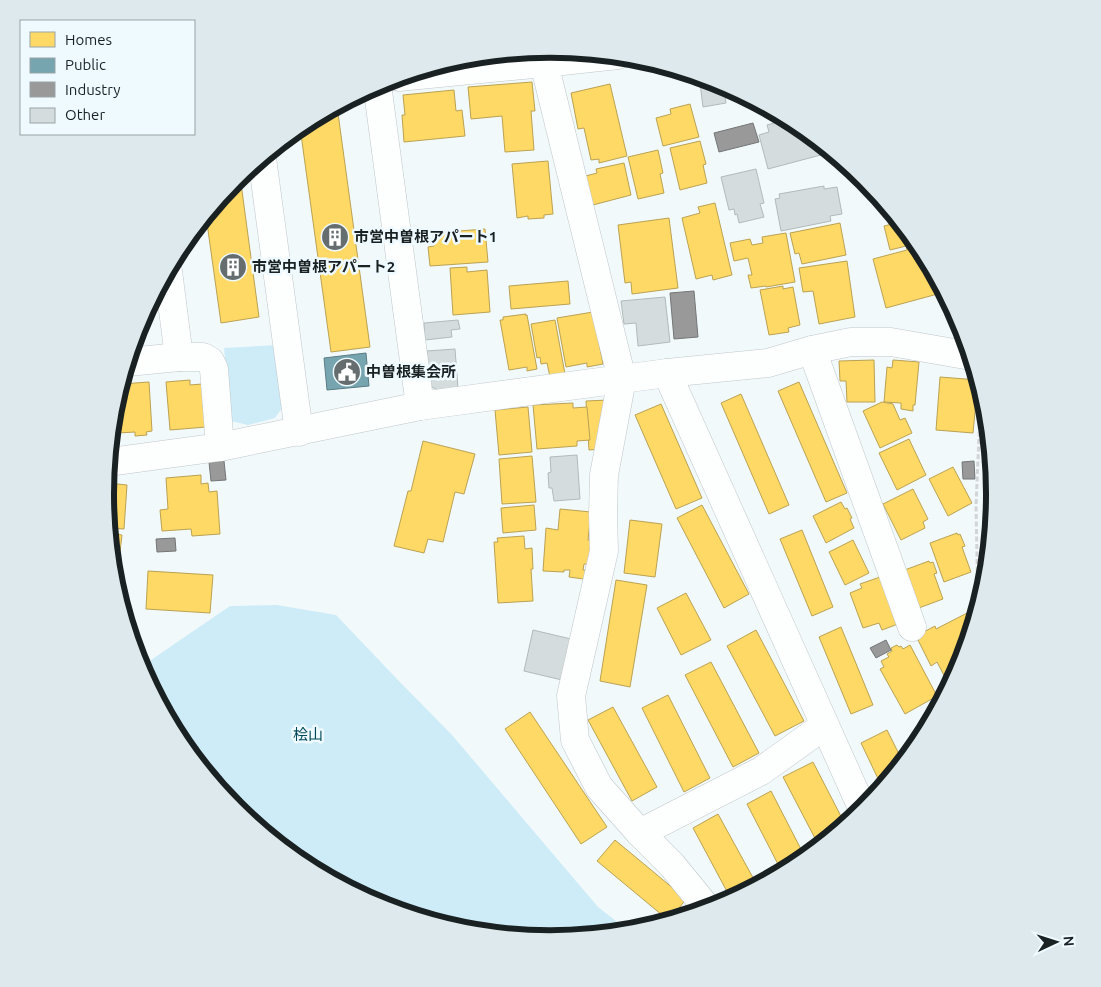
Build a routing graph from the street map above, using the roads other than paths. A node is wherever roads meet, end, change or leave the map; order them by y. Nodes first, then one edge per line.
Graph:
1 (585, 59) edge
2 (544, 63) junction
3 (433, 74) edge
4 (378, 93) edge
5 (263, 166) edge
6 (170, 282) edge
7 (812, 350) junction
8 (964, 355) edge
9 (180, 357) junction
10 (135, 361) edge
11 (668, 374) junction
12 (622, 379) junction
13 (420, 406) junction
14 (299, 432) junction
15 (220, 447) junction
16 (115, 461) edge
17 (912, 627) dead end
18 (824, 726) junction
19 (859, 802) edge
20 (640, 834) junction
21 (702, 902) edge

1 - 2 street
2 - 3 street
2 - 12 street
4 - 13 street
5 - 14 street
6 - 9 street
7 - 8 street
7 - 11 street
7 - 17 street
9 - 10 street
9 - 15 street
11 - 12 street
11 - 18 street
12 - 13 street
12 - 20 street
13 - 14 street
14 - 15 street
15 - 16 street
18 - 19 street
18 - 20 street
20 - 21 street

